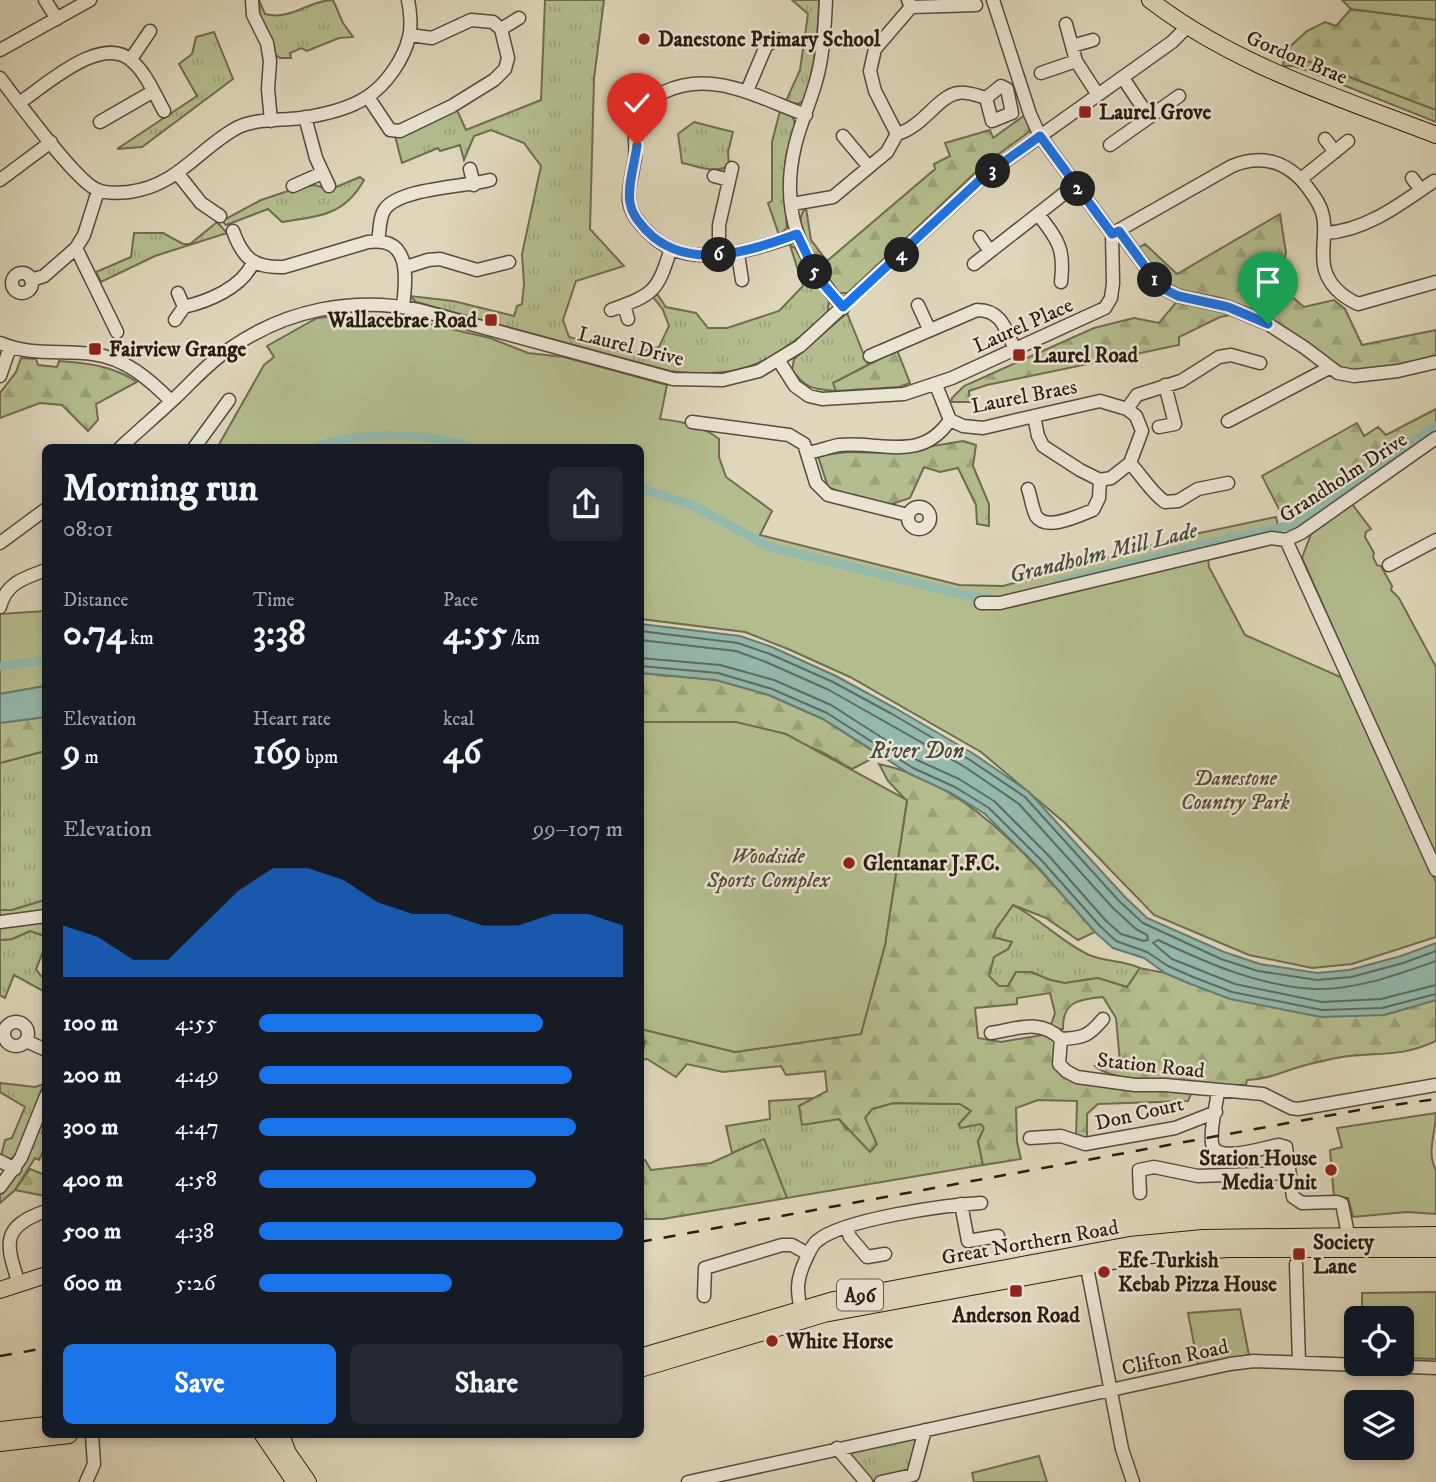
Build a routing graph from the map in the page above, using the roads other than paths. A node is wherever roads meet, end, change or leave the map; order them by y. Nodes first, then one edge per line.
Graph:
1 (45, 0) edge
2 (90, 0) edge
3 (252, 0) edge
4 (408, 0) edge
5 (826, 0) edge
6 (993, 0) edge
7 (1150, 0) edge
8 (910, 4) edge
9 (976, 5) dead end
10 (519, 18) dead end
11 (57, 19) junction
12 (1066, 24) dead end
13 (1187, 27) junction
14 (501, 29) junction
15 (150, 31) dead end
16 (410, 35) junction
17 (777, 39) dead end
18 (1093, 40) dead end
19 (1072, 46) junction
20 (0, 50) edge
21 (131, 59) junction
22 (1076, 61) junction
23 (1041, 73) dead end
24 (0, 78) edge
25 (1123, 78) junction
26 (747, 91) junction
27 (152, 92) junction
28 (1098, 95) junction
29 (1179, 96) dead end
30 (368, 97) junction
31 (986, 99) dead end
32 (19, 103) junction
33 (164, 111) dead end
34 (806, 115) junction
35 (305, 117) junction
36 (1149, 117) junction
37 (271, 121) junction
38 (100, 122) dead end
39 (897, 134) junction
40 (1436, 135) edge
41 (842, 136) dead end
42 (1040, 136) junction
43 (1325, 139) dead end
44 (1348, 141) dead end
45 (51, 142) junction
46 (1110, 145) dead end
47 (1335, 152) junction
48 (869, 167) junction
49 (470, 169) dead end
50 (322, 173) junction
51 (178, 174) junction
52 (714, 176) dead end
53 (1412, 178) dead end
54 (1301, 179) junction
55 (0, 180) edge
56 (490, 180) dead end
57 (1434, 181) edge
58 (474, 184) junction
59 (1075, 185) junction
60 (293, 186) dead end
61 (329, 186) dead end
62 (1420, 190) junction
63 (98, 191) junction
64 (792, 204) junction
65 (1038, 214) junction
66 (220, 216) dead end
67 (233, 231) dead end
68 (1116, 233) junction
69 (1325, 233) junction
70 (797, 234) junction
71 (980, 237) dead end
72 (379, 241) junction
73 (76, 248) junction
74 (671, 248) junction
75 (488, 250) dead end
76 (990, 251) junction
77 (738, 254) junction
78 (719, 255) junction
79 (1062, 257) junction
80 (1047, 259) dead end
81 (509, 262) dead end
82 (253, 263) junction
83 (493, 264) junction
84 (974, 264) dead end
85 (406, 267) junction
86 (31, 280) dead end
87 (742, 280) dead end
88 (1061, 282) dead end
89 (1436, 282) edge
90 (177, 293) dead end
91 (918, 304) dead end
92 (624, 305) junction
93 (184, 307) junction
94 (403, 307) junction
95 (843, 307) junction
96 (611, 310) dead end
97 (628, 319) dead end
98 (175, 320) dead end
99 (929, 330) junction
100 (117, 332) dead end
101 (5, 345) edge
102 (1015, 350) junction
103 (870, 356) dead end
104 (1244, 358) junction
105 (779, 361) junction
106 (1436, 362) edge
107 (1260, 363) dead end
108 (1329, 368) junction
109 (1239, 372) dead end
110 (0, 376) edge
111 (936, 385) junction
112 (1165, 385) junction
113 (229, 400) dead end
114 (172, 401) junction
115 (1127, 409) junction
116 (1034, 416) junction
117 (950, 420) junction
118 (1228, 421) dead end
119 (692, 422) dead end
120 (1159, 427) dead end
121 (1436, 438) edge
122 (124, 444) edge
123 (197, 444) edge
124 (807, 453) junction
125 (1130, 463) junction
126 (1100, 480) junction
127 (1228, 483) dead end
128 (1028, 489) dead end
129 (42, 512) edge
130 (908, 515) dead end
131 (1286, 540) junction
132 (1436, 540) edge
133 (0, 543) edge
134 (1406, 555) junction
135 (1389, 565) dead end
136 (1413, 569) dead end
137 (42, 571) edge
138 (981, 603) dead end
139 (0, 607) edge
140 (1436, 870) edge
141 (42, 917) edge
142 (0, 922) edge
143 (1102, 1019) dead end
144 (991, 1033) dead end
145 (1061, 1039) junction
146 (26, 1041) dead end
147 (42, 1048) edge
148 (1436, 1085) edge
149 (1218, 1092) junction
150 (42, 1105) edge
151 (1216, 1112) junction
152 (1030, 1138) dead end
153 (0, 1161) edge
154 (15, 1169) junction
155 (1289, 1173) junction
156 (0, 1187) edge
157 (1140, 1193) dead end
158 (981, 1203) dead end
159 (961, 1204) junction
160 (42, 1213) edge
161 (847, 1228) junction
162 (1436, 1235) edge
163 (998, 1236) dead end
164 (1347, 1243) junction
165 (1436, 1249) edge
166 (808, 1254) junction
167 (885, 1254) dead end
168 (1086, 1259) junction
169 (1296, 1264) dead end
170 (42, 1276) edge
171 (19, 1284) junction
172 (0, 1290) edge
173 (704, 1296) dead end
174 (801, 1314) junction
175 (644, 1356) edge
176 (1299, 1363) junction
177 (644, 1368) edge
178 (1436, 1368) edge
179 (1112, 1390) junction
180 (42, 1426) edge
181 (925, 1430) junction
182 (42, 1437) edge
183 (92, 1438) edge
184 (265, 1438) edge
185 (282, 1438) edge
186 (1, 1440) edge
187 (837, 1448) junction
188 (86, 1482) edge
189 (295, 1482) edge
190 (308, 1482) edge
191 (688, 1482) edge
192 (866, 1482) edge
193 (881, 1482) edge
194 (1133, 1482) edge

1 - 11 street
2 - 11 street
3 - 37 street
4 - 16 street
5 - 34 street
6 - 42 street
7 - 13 main road, Gordon Brae
8 - 9 street
8 - 39 street
10 - 14 street
11 - 20 street
12 - 19 street
13 - 25 street, Laurel Drive
13 - 40 main road, Gordon Brae
14 - 16 street
14 - 30 street
15 - 21 street
16 - 30 street
17 - 26 street
18 - 19 street
19 - 22 street
21 - 27 street
21 - 32 street
22 - 23 street
22 - 28 street
24 - 32 street
25 - 28 street, Laurel Drive
25 - 36 street
26 - 34 street
26 - 74 street
27 - 33 street
27 - 38 street
28 - 42 street, Laurel Drive
29 - 36 street
30 - 35 street
31 - 39 street
32 - 45 street
34 - 64 street
35 - 37 street
35 - 50 street
36 - 46 street
37 - 51 street
39 - 48 street
41 - 48 street
42 - 59 street
42 - 95 street, Laurel Drive
43 - 47 street
44 - 47 street
45 - 55 street
45 - 63 street
47 - 54 street
48 - 64 street
49 - 58 street
50 - 60 street
50 - 61 street
51 - 63 street
51 - 66 street
52 - 78 street
53 - 62 street
54 - 68 street
54 - 69 street
56 - 58 street
57 - 62 street
58 - 72 street
59 - 65 street
59 - 68 street
62 - 69 street
63 - 73 street
64 - 70 street
65 - 76 street
65 - 79 street
67 - 82 street
68 - 102 street, Laurel Place
68 - 108 street
69 - 89 street
70 - 77 street
70 - 95 street
71 - 76 street
72 - 82 street
72 - 85 street
73 - 86 street
73 - 100 street
74 - 78 street
74 - 92 street
75 - 83 street
76 - 84 street
77 - 78 street
77 - 87 street
79 - 80 street
79 - 88 street
81 - 83 street
82 - 93 street
83 - 85 street
85 - 94 street
90 - 93 street
91 - 99 street
92 - 96 street
92 - 97 street
93 - 98 street
94 - 105 street, Laurel Drive
94 - 114 street, Laurel Drive
95 - 105 street, Laurel Drive
99 - 102 street
99 - 103 street
101 - 110 street
101 - 114 street
102 - 111 street, Laurel Place
104 - 107 street
104 - 109 street
104 - 112 street
105 - 111 street, Laurel Place
106 - 108 street
108 - 118 street
111 - 117 street
112 - 115 street
112 - 120 street
113 - 123 street
114 - 122 street, Laurel Drive
115 - 116 street, Laurel Braes
115 - 125 street
116 - 117 street, Laurel Braes
116 - 126 street
117 - 124 street
119 - 124 street
121 - 131 street, Grandholm Drive
124 - 130 street
125 - 126 street
125 - 127 street
126 - 128 street
129 - 133 street
131 - 138 street, Grandholm Drive
131 - 140 street
132 - 134 street
134 - 135 street
134 - 136 street
137 - 139 street
141 - 142 street
143 - 145 street
144 - 145 street
145 - 149 street, Station Road
146 - 147 street
148 - 149 street
149 - 151 street, Station Road
150 - 154 street
151 - 152 street, Don Court
151 - 155 street, Station Road
153 - 154 street
154 - 156 street
155 - 157 street
155 - 164 street, Station Road
158 - 159 street
159 - 161 street
159 - 163 street
160 - 171 street
161 - 166 street
161 - 167 street
162 - 164 main road, Great Northern Road / A96
164 - 165 main road, Great Northern Road / A96
164 - 168 main road, Great Northern Road / A96
164 - 168 main road, Great Northern Road / A96
166 - 173 street
166 - 174 street
168 - 174 main road, Great Northern Road / A96
168 - 174 main road, Great Northern Road / A96
168 - 179 street
169 - 176 street
170 - 171 main road
171 - 172 main road
174 - 175 main road, Great Northern Road / A96
174 - 177 main road, A96
176 - 178 street, Clifton Road
176 - 179 street, Clifton Road
179 - 181 street, Clifton Road
179 - 194 street
180 - 186 main road
181 - 187 street, Clifton Road
181 - 193 street
182 - 186 main road
183 - 188 street
184 - 189 main road
185 - 190 main road
187 - 191 street, Clifton Road
187 - 192 street

